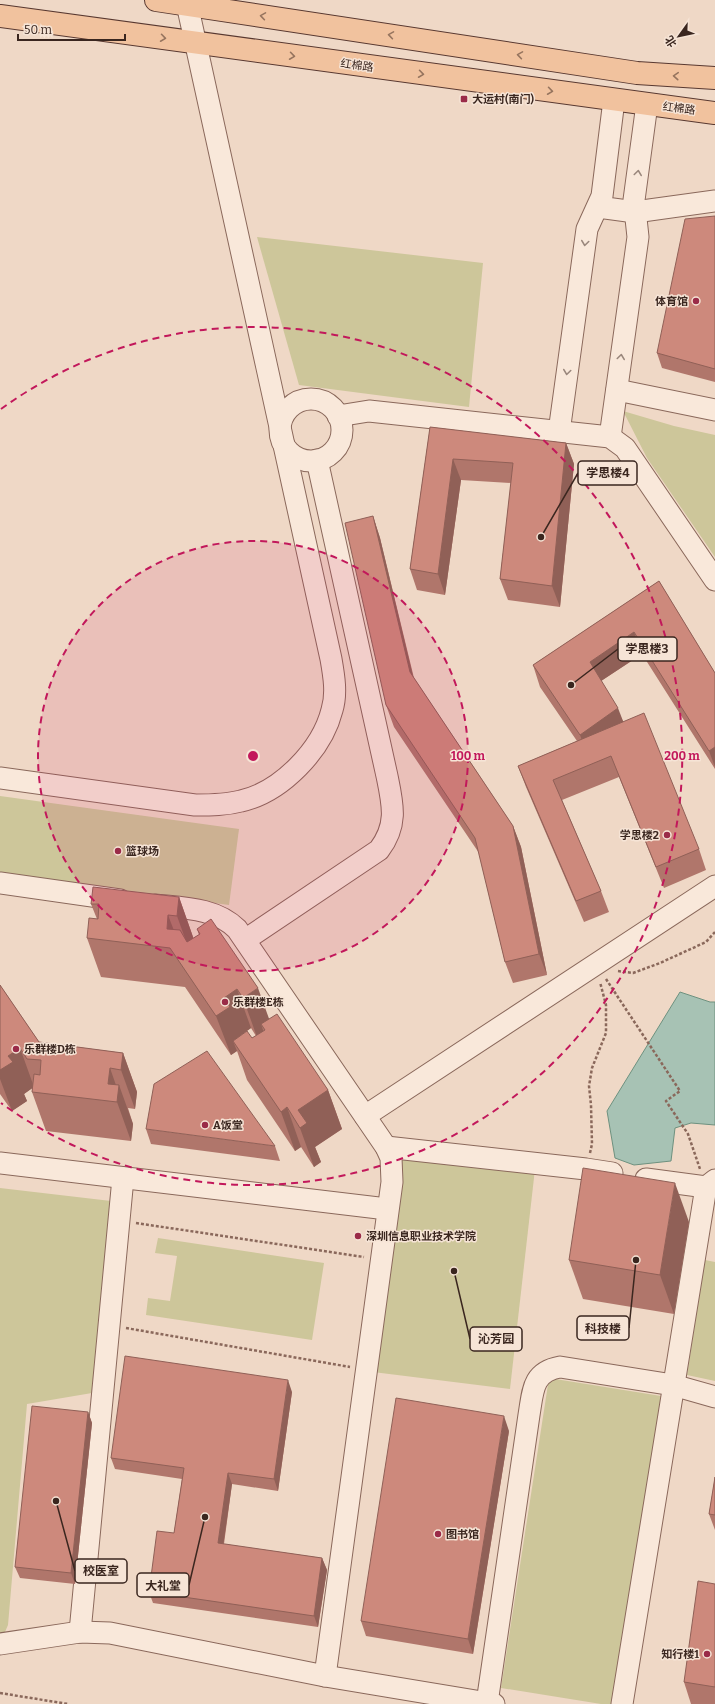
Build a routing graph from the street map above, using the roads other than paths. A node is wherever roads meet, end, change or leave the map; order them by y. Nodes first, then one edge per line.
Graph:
1 (156, 0) edge
2 (187, 4) junction
3 (0, 16) edge
4 (194, 43) junction
5 (715, 78) edge
6 (614, 100) junction
7 (647, 104) junction
8 (715, 112) edge
9 (715, 201) edge
10 (598, 207) junction
11 (635, 212) junction
12 (616, 390) junction
13 (715, 410) edge
14 (338, 416) junction
15 (559, 432) junction
16 (281, 436) junction
17 (610, 437) junction
18 (317, 460) junction
19 (715, 580) edge
20 (0, 778) edge
21 (0, 883) edge
22 (715, 886) edge
23 (245, 940) junction
24 (365, 1116) junction
25 (386, 1148) junction
26 (0, 1163) edge
27 (123, 1178) junction
28 (710, 1184) edge
29 (387, 1209) junction
30 (673, 1386) junction
31 (715, 1397) edge
32 (80, 1632) junction
33 (0, 1644) edge
34 (325, 1676) junction
35 (490, 1704) edge
36 (622, 1704) edge

1 - 2 main road
2 - 4 street
5 -> 2 main road
3 -> 4 main road, 红棉路
4 -> 6 main road, 红棉路
4 - 16 street
6 - 7 main road, 红棉路
6 - 10 street
7 - 8 main road, 红棉路
11 -> 7 street
9 - 11 street
10 - 11 street
10 -> 15 street
12 -> 11 street
12 - 13 street
12 - 17 street
14 - 15 street
14 - 16 street
14 - 18 street
15 - 17 street
16 - 18 street
16 - 20 street
17 - 19 street
18 - 23 street
21 - 23 street
22 - 24 street
23 - 24 street
24 - 25 street
25 - 28 street
25 - 29 street
26 - 27 street
27 - 29 street
27 - 32 street
28 - 30 street
29 - 34 street
30 - 31 street
30 - 35 street
30 - 36 street
32 - 33 street
32 - 34 street
34 - 35 street

